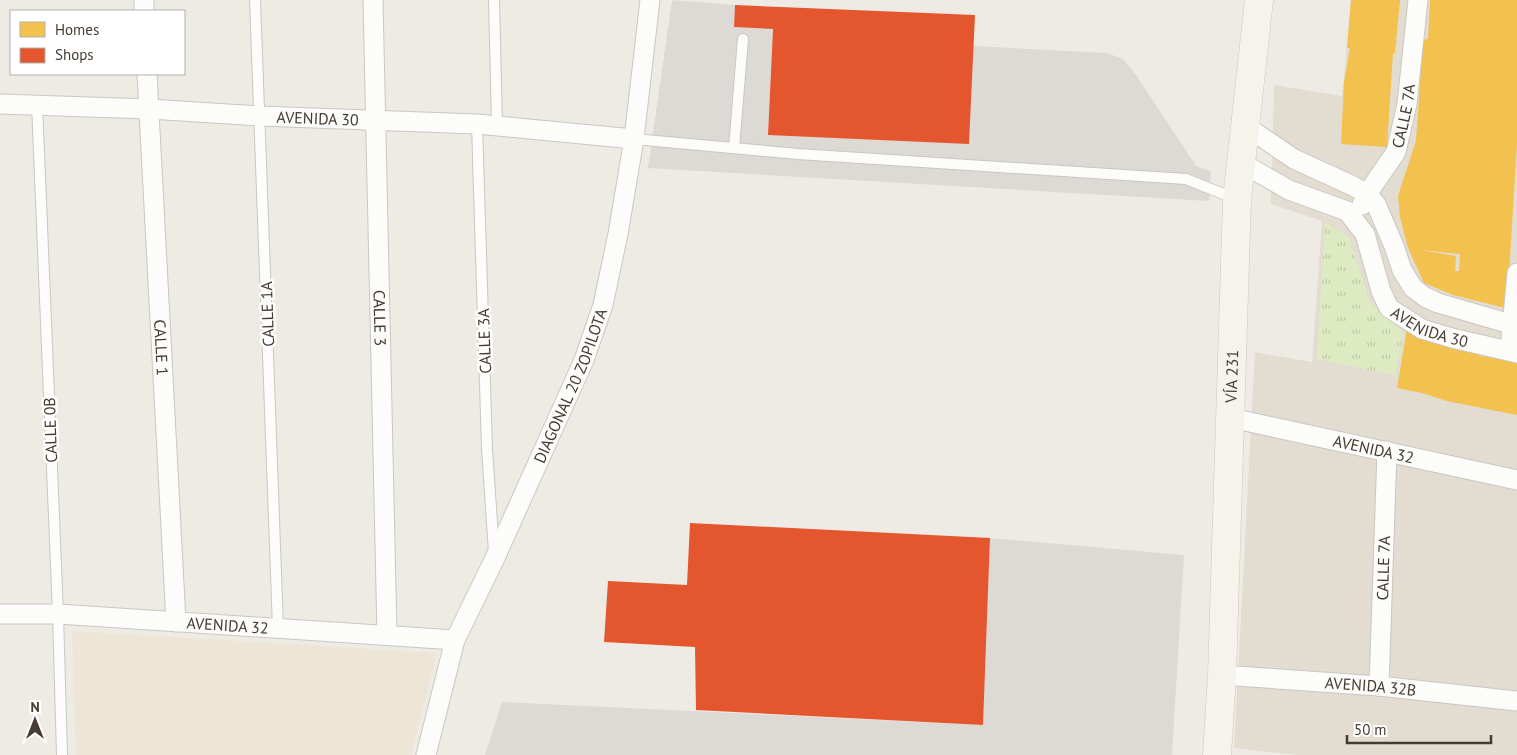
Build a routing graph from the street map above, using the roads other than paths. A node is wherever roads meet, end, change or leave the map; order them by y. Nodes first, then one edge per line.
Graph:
1 (255, 0) edge
2 (373, 0) edge
3 (494, 0) edge
4 (650, 0) edge
5 (1259, 0) edge
6 (1418, 0) edge
7 (743, 40) dead end
8 (147, 75) edge
9 (0, 104) edge
10 (37, 104) junction
11 (149, 109) junction
12 (259, 116) junction
13 (375, 120) junction
14 (477, 124) junction
15 (497, 125) junction
16 (1244, 125) junction
17 (634, 139) junction
18 (734, 148) junction
19 (1240, 162) junction
20 (1367, 194) junction
21 (1237, 199) junction
22 (1355, 221) junction
23 (1517, 273) edge
24 (1514, 326) edge
25 (1514, 352) edge
26 (1231, 418) junction
27 (1387, 451) junction
28 (1517, 480) edge
29 (495, 558) junction
30 (0, 614) edge
31 (58, 614) junction
32 (176, 622) junction
33 (278, 628) junction
34 (387, 636) junction
35 (455, 640) junction
36 (1222, 675) junction
37 (1379, 686) junction
38 (1517, 701) edge
39 (62, 755) edge
40 (426, 755) edge
41 (1217, 755) edge

1 - 12 lane, CALLE 1A
2 - 13 street, CALLE 3
3 - 15 lane
4 - 17 street, DIAGONAL 20 ZOPILOTA
5 - 16 main road, VÍA 231
6 - 20 street, CALLE 7A
7 - 18 lane
8 - 11 street, CALLE 1
9 - 10 street, AVENIDA 30
10 - 11 street, AVENIDA 30
10 - 31 lane, CALLE 0B
11 - 12 street, AVENIDA 30
11 - 32 street, CALLE 1
12 - 13 street, AVENIDA 30
12 - 33 lane, CALLE 1A
13 - 14 street, AVENIDA 30
13 - 34 street, CALLE 3
14 - 15 street, AVENIDA 30
14 - 29 lane, CALLE 3A
15 - 17 street, AVENIDA 30
16 - 19 main road, VÍA 231
16 - 20 street, AVENIDA 30
17 - 18 lane
17 - 29 street, DIAGONAL 20 ZOPILOTA
18 - 21 lane
19 - 21 main road, VÍA 231
19 - 22 street, AVENIDA 30
20 - 22 street, CALLE 7A
20 - 24 street, AVENIDA 30
21 - 26 main road, VÍA 231
22 - 25 street, AVENIDA 30
23 - 24 street
24 - 25 street
26 - 27 street, AVENIDA 32
26 - 36 main road, VÍA 231
27 - 28 street, AVENIDA 32
27 - 37 street, CALLE 7A
29 - 35 street, DIAGONAL 20 ZOPILOTA
30 - 31 street, AVENIDA 32
31 - 32 street, AVENIDA 32
31 - 39 lane, CALLE 0B
32 - 33 street, AVENIDA 32
33 - 34 street, AVENIDA 32
34 - 35 street, AVENIDA 32
35 - 40 street, DIAGONAL 20 ZOPILOTA
36 - 37 street, AVENIDA 32B
36 - 41 main road, VÍA 231
37 - 38 street, AVENIDA 32B

